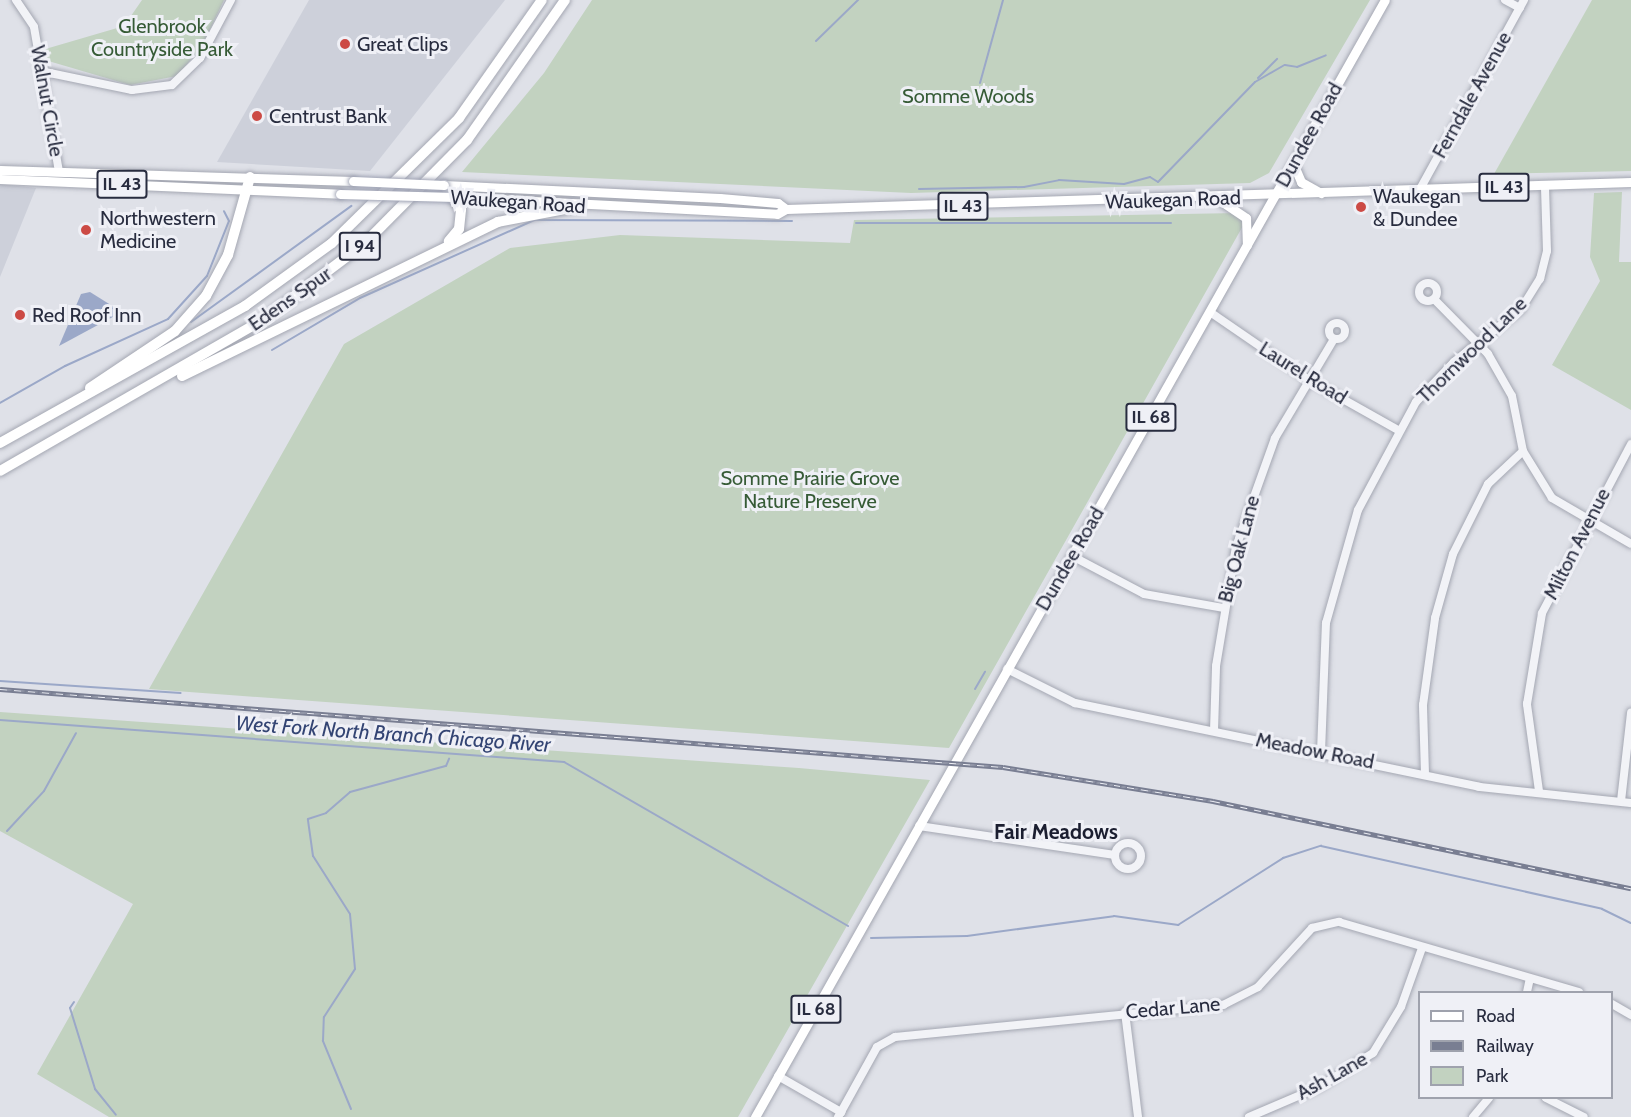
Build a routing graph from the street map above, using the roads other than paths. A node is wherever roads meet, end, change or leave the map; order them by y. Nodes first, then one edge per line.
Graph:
1 (16, 0) edge
2 (231, 0) edge
3 (542, 0) edge
4 (565, 0) edge
5 (1385, 0) edge
6 (1506, 0) edge
7 (1524, 0) edge
8 (1520, 8) junction
9 (45, 72) junction
10 (1293, 163) junction
11 (0, 170) edge
12 (59, 171) junction
13 (250, 177) junction
14 (0, 179) edge
15 (1631, 183) edge
16 (444, 185) junction
17 (1545, 186) junction
18 (248, 189) junction
19 (1419, 190) junction
20 (1324, 194) junction
21 (1275, 196) junction
22 (454, 197) junction
23 (1216, 198) junction
24 (580, 206) junction
25 (786, 209) junction
26 (444, 245) junction
27 (1247, 246) junction
28 (1434, 299) dead end
29 (1210, 312) junction
30 (1334, 339) dead end
31 (1478, 346) junction
32 (1309, 380) junction
33 (78, 397) junction
34 (91, 423) junction
35 (1398, 430) junction
36 (0, 443) edge
37 (1631, 444) edge
38 (1522, 451) junction
39 (0, 471) edge
40 (1588, 520) junction
41 (1631, 544) edge
42 (1072, 556) junction
43 (1223, 608) junction
44 (1007, 669) junction
45 (1631, 712) edge
46 (1214, 731) junction
47 (1321, 752) junction
48 (1425, 774) junction
49 (1539, 791) junction
50 (1621, 801) junction
51 (1631, 803) edge
52 (919, 826) junction
53 (1115, 855) dead end
54 (1422, 948) junction
55 (1530, 978) junction
56 (1527, 991) edge
57 (1572, 991) edge
58 (1613, 1005) edge
59 (1125, 1012) junction
60 (1631, 1015) edge
61 (778, 1076) junction
62 (1488, 1099) edge
63 (1548, 1099) edge
64 (839, 1114) edge
65 (755, 1117) edge
66 (1138, 1117) edge
67 (1249, 1117) edge
68 (1473, 1117) edge
69 (1584, 1117) edge

1 - 9 street, Walnut Circle
2 - 9 street
3 - 33 highway, Edens Spur / I 94
4 - 34 highway, Edens Spur / I 94
5 - 10 main road, Dundee Road / IL 68
6 - 8 street
7 - 8 street, Ferndale Avenue
8 - 19 street, Ferndale Avenue
9 - 12 street, Walnut Circle
10 - 20 main road
10 - 21 main road, Dundee Road / IL 68
11 - 12 main road, IL 43
12 - 13 main road, IL 43
13 - 16 main road, Waukegan Road / IL 43, bridge
13 - 18 highway
14 - 18 main road, IL 43
15 - 17 main road, Waukegan Road / IL 43
16 - 22 highway
16 - 25 main road, Waukegan Road / IL 43
17 - 19 main road, Waukegan Road / IL 43
17 - 31 street, Thornwood Lane
18 - 22 main road, Waukegan Road / IL 43, bridge
18 - 33 highway
19 - 20 main road, Waukegan Road / IL 43
20 - 21 main road, Waukegan Road / IL 43
21 - 23 main road, Waukegan Road / IL 43
21 - 27 main road, Dundee Road / IL 68
22 - 24 main road, Waukegan Road / IL 43
22 - 26 highway
23 - 25 main road, Waukegan Road / IL 43
23 - 27 main road
24 - 25 main road, Waukegan Road / IL 43
24 - 26 highway
26 - 34 highway
27 - 29 main road, Dundee Road / IL 68
28 - 31 street
29 - 32 street, Laurel Road
29 - 42 main road, Dundee Road / IL 68
30 - 32 street, Big Oak Lane
31 - 35 street, Thornwood Lane
31 - 38 street
32 - 35 street, Laurel Road
32 - 43 street, Big Oak Lane
33 - 36 highway, Edens Spur / I 94
34 - 39 highway, Edens Spur / I 94
35 - 47 street, Thornwood Lane
37 - 40 street, Milton Avenue
38 - 40 street
38 - 48 street
40 - 41 street
40 - 49 street, Milton Avenue
42 - 43 street
42 - 44 main road, Dundee Road / IL 68
43 - 46 street, Big Oak Lane
44 - 46 street, Meadow Road
44 - 52 main road, Dundee Road / IL 68
45 - 50 street
46 - 47 street, Meadow Road
47 - 48 street, Meadow Road
48 - 49 street, Meadow Road
49 - 50 street, Meadow Road
50 - 51 street, Meadow Road
52 - 53 street
52 - 61 main road, Dundee Road / IL 68
54 - 55 street, Cedar Lane
54 - 59 street, Cedar Lane
54 - 67 street, Ash Lane
55 - 56 street
55 - 57 street, Cedar Lane
58 - 60 street
59 - 64 street, Cedar Lane
59 - 66 street
61 - 64 street
61 - 65 main road, Dundee Road / IL 68
62 - 68 street
63 - 69 street

